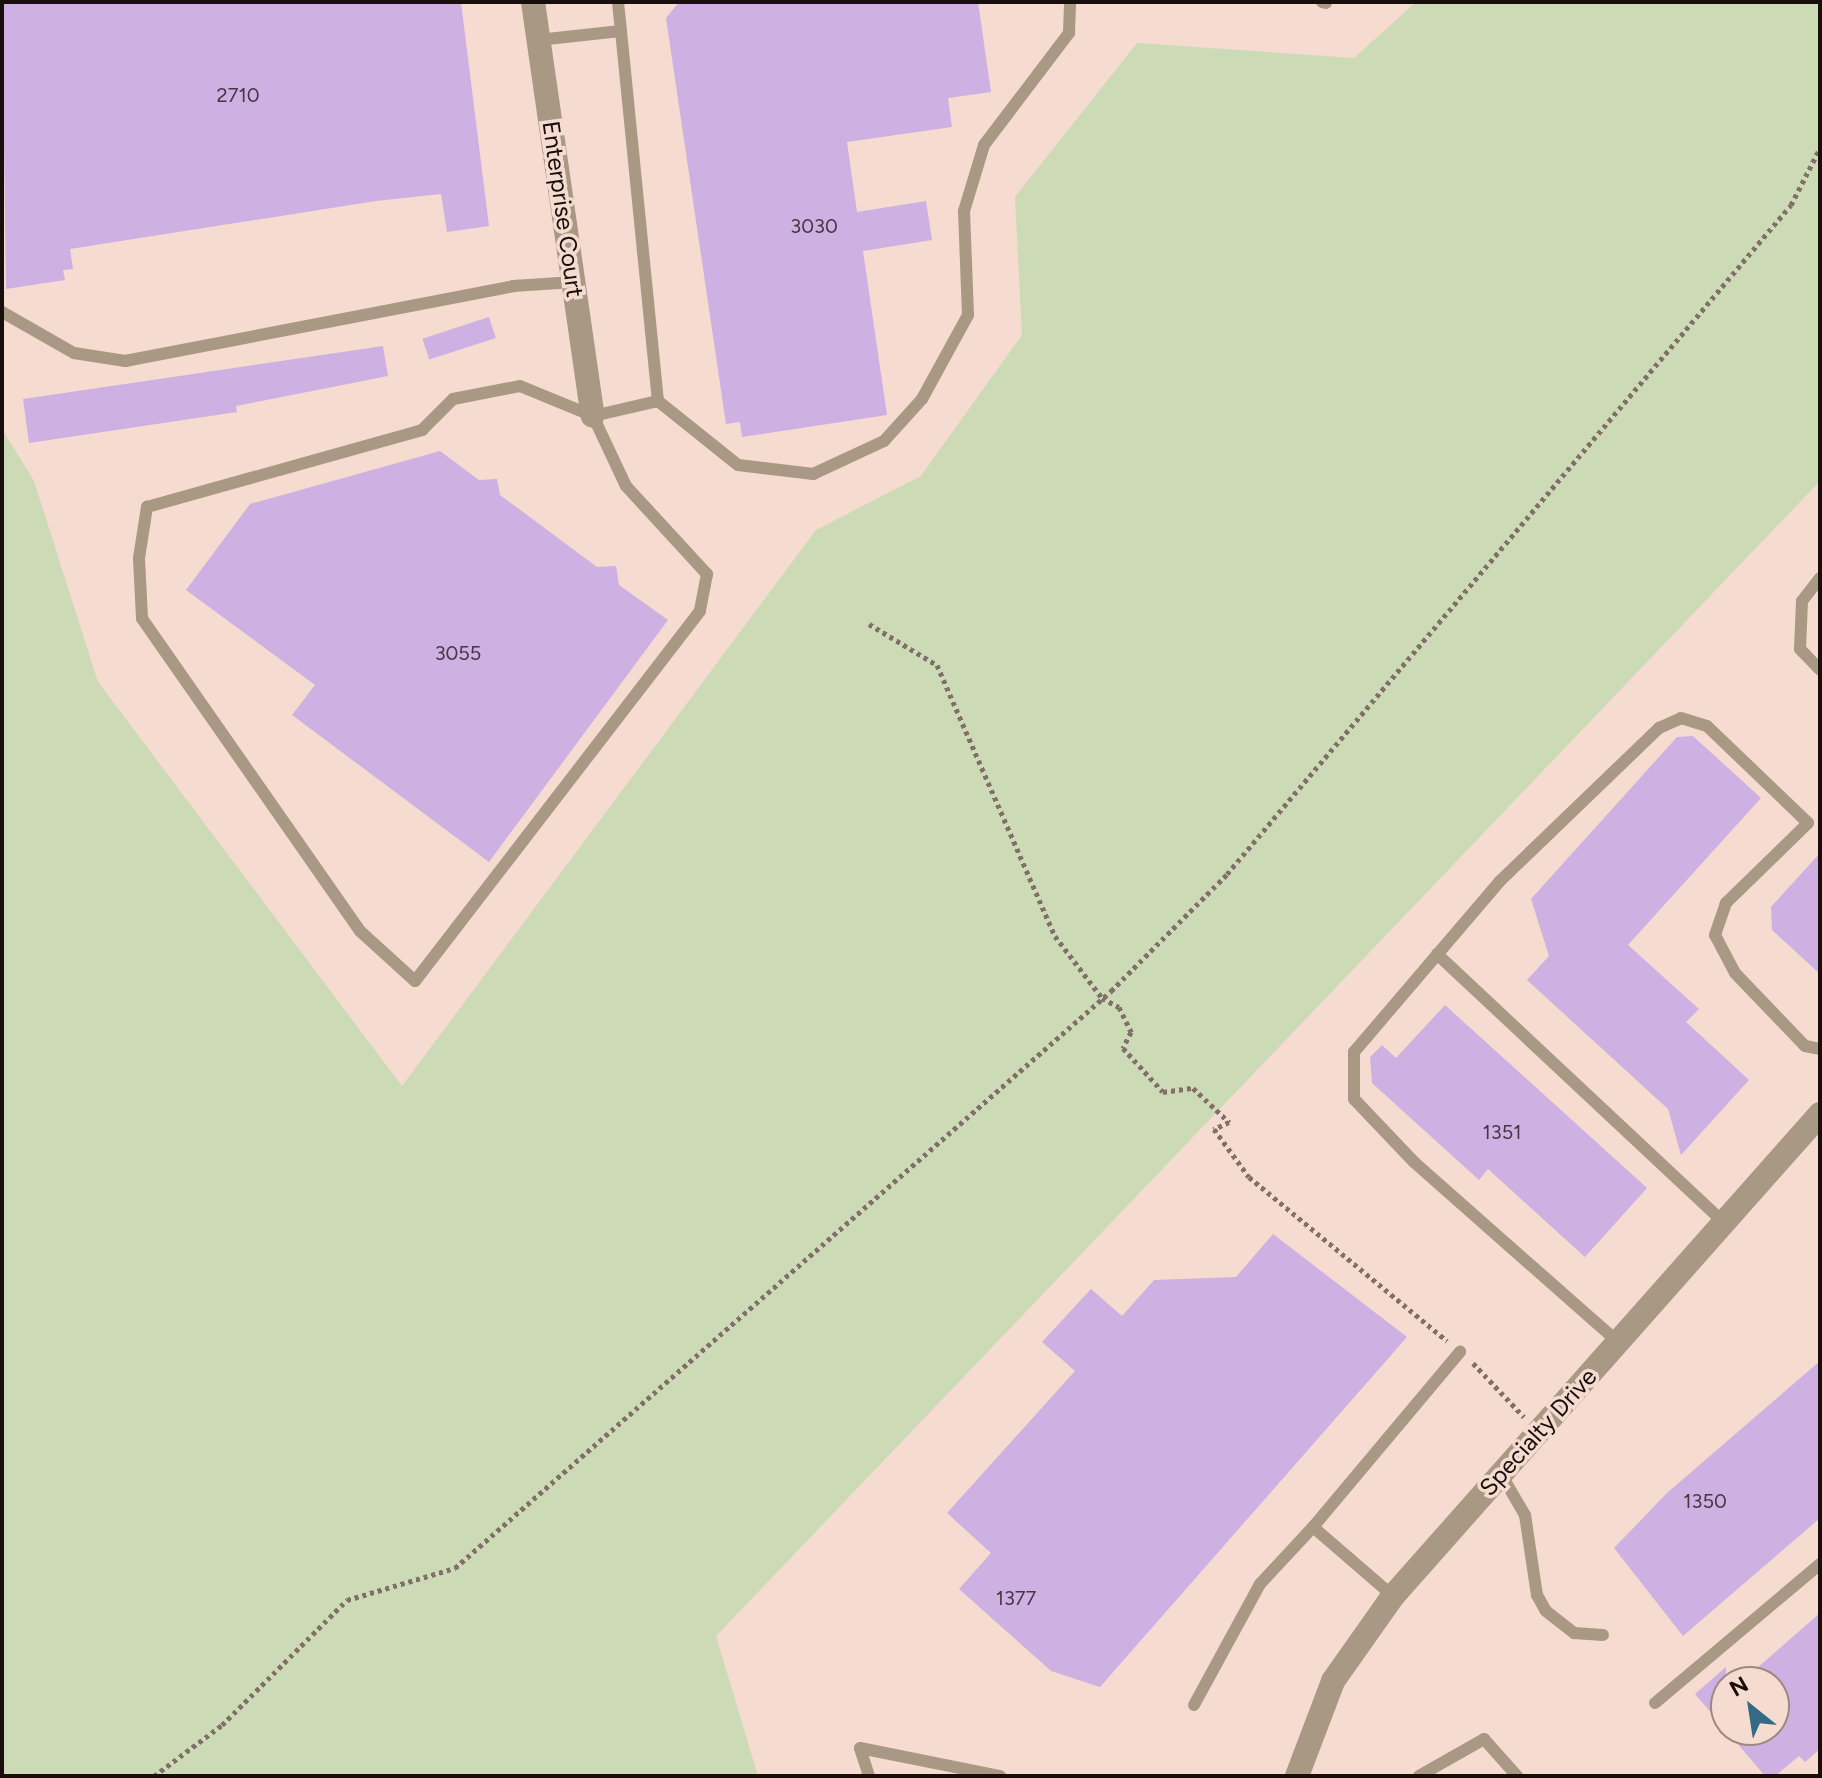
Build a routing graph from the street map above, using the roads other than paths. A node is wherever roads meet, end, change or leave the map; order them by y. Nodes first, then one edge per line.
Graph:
1 (533, 2) edge
2 (618, 2) edge
3 (1070, 2) edge
4 (621, 31) junction
5 (538, 40) junction
6 (574, 282) junction
7 (2, 312) edge
8 (658, 401) junction
9 (593, 416) junction
10 (1820, 578) edge
11 (1820, 670) edge
12 (1437, 954) junction
13 (1820, 1049) edge
14 (1820, 1114) edge
15 (1724, 1223) junction
16 (1618, 1342) junction
17 (1460, 1352) road end
18 (1501, 1474) junction
19 (1313, 1527) junction
20 (1820, 1564) edge
21 (1393, 1596) junction
22 (1603, 1635) dead end
23 (1655, 1703) dead end
24 (1194, 1705) dead end
25 (869, 1776) edge
26 (1000, 1776) edge
27 (1297, 1776) edge
28 (1419, 1776) edge
29 (1517, 1776) edge

1 - 5 street, Enterprise Court
2 - 4 lane
3 - 8 lane
4 - 5 lane
4 - 8 lane
5 - 6 street, Enterprise Court
6 - 7 lane
6 - 9 street, Enterprise Court
8 - 9 lane
9 - 9 lane
10 - 11 lane
12 - 13 lane
12 - 15 lane
12 - 16 lane
14 - 15 street, Specialty Drive
15 - 16 street, Specialty Drive
16 - 18 street, Specialty Drive
17 - 19 lane
18 - 21 street, Specialty Drive
18 - 22 lane
19 - 21 lane
19 - 24 lane
20 - 23 lane
21 - 27 street, Specialty Drive
25 - 26 lane
28 - 29 lane

